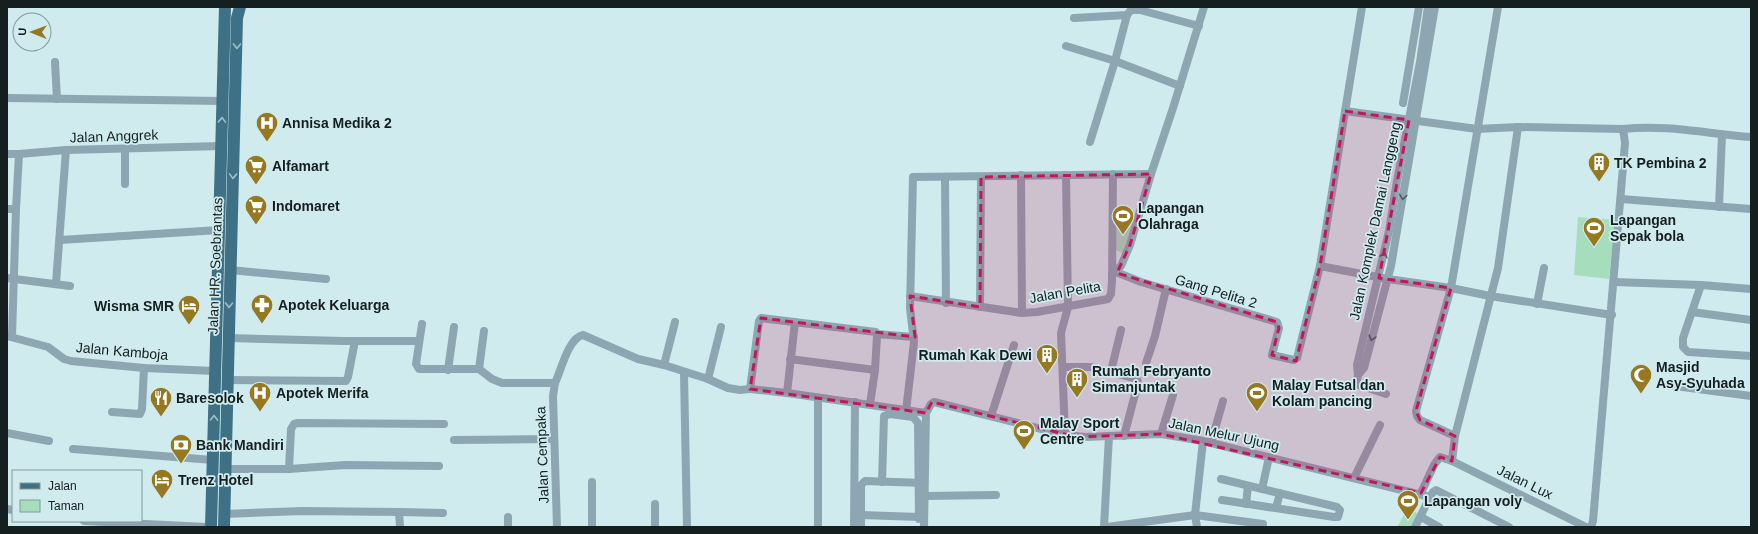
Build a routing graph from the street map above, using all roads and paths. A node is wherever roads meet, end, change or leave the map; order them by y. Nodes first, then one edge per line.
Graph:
1 (225, 7) edge
2 (1204, 7) edge
3 (1362, 7) edge
4 (1418, 7) edge
5 (1428, 7) edge
6 (1435, 7) edge
7 (1498, 7) edge
8 (238, 11) edge
9 (1126, 15) junction
10 (1074, 18) dead end
11 (1198, 26) junction
12 (1066, 46) dead end
13 (1410, 60) junction
14 (1116, 61) junction
15 (55, 62) dead end
16 (1420, 62) junction
17 (1180, 86) junction
18 (7, 98) edge
19 (57, 99) junction
20 (223, 101) junction
21 (1403, 103) dead end
22 (1345, 111) junction
23 (1412, 120) junction
24 (1518, 127) junction
25 (1477, 129) junction
26 (1623, 129) junction
27 (1722, 135) junction
28 (1751, 137) edge
29 (1090, 142) dead end
30 (221, 146) junction
31 (125, 149) junction
32 (66, 150) junction
33 (7, 154) edge
34 (19, 154) junction
35 (1113, 174) junction
36 (1151, 174) junction
37 (1021, 175) junction
38 (1066, 175) junction
39 (945, 177) junction
40 (981, 177) junction
41 (1401, 182) junction
42 (125, 184) dead end
43 (1621, 199) junction
44 (1719, 207) junction
45 (7, 209) edge
46 (16, 209) junction
47 (1751, 209) edge
48 (219, 230) junction
49 (60, 240) junction
50 (1320, 266) junction
51 (226, 268) junction
52 (1544, 268) dead end
53 (1114, 273) junction
54 (1379, 277) junction
55 (11, 278) edge
56 (1388, 279) junction
57 (326, 280) dead end
58 (1614, 282) junction
59 (56, 283) junction
60 (1701, 285) junction
61 (70, 286) dead end
62 (1451, 288) junction
63 (1166, 289) junction
64 (1751, 289) edge
65 (910, 296) junction
66 (1490, 296) junction
67 (946, 303) junction
68 (1537, 304) junction
69 (980, 307) junction
70 (1068, 307) junction
71 (1692, 312) junction
72 (1022, 313) junction
73 (1370, 315) junction
74 (1612, 315) junction
75 (1378, 319) junction
76 (1751, 320) edge
77 (675, 322) dead end
78 (796, 322) junction
79 (422, 324) dead end
80 (454, 327) dead end
81 (721, 327) dead end
82 (1121, 330) dead end
83 (484, 331) dead end
84 (877, 334) junction
85 (10, 336) edge
86 (914, 337) junction
87 (228, 338) junction
88 (419, 340) junction
89 (355, 341) junction
90 (1014, 345) dead end
91 (1751, 356) edge
92 (790, 359) junction
93 (1146, 363) dead end
94 (664, 365) junction
95 (1063, 366) junction
96 (144, 368) junction
97 (479, 369) junction
98 (448, 370) junction
99 (874, 370) junction
100 (215, 371) junction
101 (1111, 371) junction
102 (684, 373) junction
103 (1358, 375) junction
104 (708, 379) junction
105 (227, 380) junction
106 (555, 383) junction
107 (1675, 386) dead end
108 (750, 389) junction
109 (787, 393) junction
110 (1386, 394) dead end
111 (1173, 395) dead end
112 (1751, 396) edge
113 (818, 398) junction
114 (1223, 401) dead end
115 (855, 402) junction
116 (870, 404) junction
117 (906, 411) junction
118 (112, 412) dead end
119 (926, 413) junction
120 (991, 416) junction
121 (444, 424) dead end
122 (1380, 425) dead end
123 (7, 433) edge
124 (1161, 434) junction
125 (1066, 435) junction
126 (1110, 436) junction
127 (1124, 436) junction
128 (1455, 436) junction
129 (554, 439) junction
130 (454, 440) dead end
131 (49, 441) dead end
132 (1207, 442) junction
133 (73, 449) dead end
134 (1269, 457) junction
135 (213, 460) junction
136 (1452, 461) junction
137 (439, 466) dead end
138 (289, 468) junction
139 (225, 469) junction
140 (1354, 478) junction
141 (1221, 479) dead end
142 (592, 482) dead end
143 (882, 482) junction
144 (922, 483) junction
145 (1248, 486) junction
146 (1262, 489) junction
147 (1280, 493) junction
148 (996, 494) dead end
149 (1421, 494) junction
150 (925, 496) junction
151 (1430, 497) junction
152 (1222, 500) dead end
153 (655, 504) dead end
154 (1246, 504) junction
155 (1276, 508) junction
156 (400, 512) junction
157 (443, 513) dead end
158 (224, 514) junction
159 (861, 515) junction
160 (1195, 515) junction
161 (508, 517) dead end
162 (919, 517) junction
163 (1421, 517) junction
164 (104, 522) edge
165 (1263, 524) dead end
166 (207, 527) edge
167 (211, 527) edge
168 (224, 527) edge
169 (400, 527) edge
170 (508, 527) edge
171 (557, 527) edge
172 (592, 527) edge
173 (655, 527) edge
174 (687, 527) edge
175 (818, 527) edge
176 (854, 527) edge
177 (861, 527) edge
178 (919, 527) edge
179 (924, 527) edge
180 (1104, 527) edge
181 (1107, 527) edge
182 (1197, 527) edge
183 (1415, 527) edge
184 (1439, 527) edge
185 (1509, 527) edge
186 (1586, 527) edge
187 (1591, 527) edge

1 - 20 main road, Jalan HR. Soebrantas
2 - 11 street, Jalan Pelita
3 - 22 street
4 - 13 street
5 - 16 street, Jalan Komplek Damai Langgeng
6 - 23 street, Jalan Komplek Damai Langgeng
7 - 25 street
8 -> 51 main road, Jalan HR. Soebrantas
9 - 10 street
9 - 11 street
9 - 14 street
11 - 17 street, Jalan Pelita
12 - 14 street
13 - 16 street
13 - 21 street
14 - 17 street
14 - 29 street
15 - 19 street
16 - 23 street, Jalan Komplek Damai Langgeng
17 - 36 street, Jalan Pelita
18 - 19 street
19 - 20 street
30 -> 20 main road, Jalan HR. Soebrantas
22 - 23 street
22 - 50 street
23 - 25 street
23 - 41 street, Jalan Komplek Damai Langgeng
24 - 25 street
24 - 26 street
24 - 66 street
25 - 62 street
26 - 27 street
26 - 43 street
27 - 28 street
27 - 44 street
30 - 31 street, Jalan Anggrek
30 - 48 main road, Jalan HR. Soebrantas
31 - 32 street, Jalan Anggrek
31 - 42 street
32 - 34 street, Jalan Anggrek
32 - 49 street
33 - 34 street, Jalan Anggrek
34 - 46 street
35 - 36 street
35 - 38 street
35 - 53 street
36 - 53 street, Jalan Pelita
37 - 38 street
37 - 40 street
37 - 72 street
38 - 70 street
39 - 40 street
39 - 65 street
39 - 67 street
40 - 69 street
54 -> 41 street, Jalan Komplek Damai Langgeng
41 -> 56 street, Jalan Komplek Damai Langgeng
43 - 44 street
43 - 58 street
44 - 47 street
45 - 46 street
46 - 55 street
48 - 49 street
48 - 51 main road, Jalan HR. Soebrantas
49 - 59 street
50 - 54 street
50 - 63 street, Gang Pelita 2
51 - 57 street
51 -> 87 main road, Jalan HR. Soebrantas
51 - 100 main road, Jalan HR. Soebrantas
52 - 68 street
53 - 63 street, Gang Pelita 2
53 - 70 street, Jalan Pelita
54 - 56 street
54 - 73 street, Jalan Komplek Damai Langgeng
55 - 59 street
55 - 85 street
56 - 62 street
56 - 75 street, Jalan Komplek Damai Langgeng
58 - 60 street
58 - 74 street
59 - 61 street
60 - 64 street
60 - 71 street
62 - 66 street
62 - 128 street
63 - 93 street
65 - 67 street, Jalan Pelita
65 - 86 street
66 - 68 street
66 - 128 street
67 - 69 street, Jalan Pelita
68 - 74 street
69 - 72 street, Jalan Pelita
70 - 72 street, Jalan Pelita
70 - 95 street
71 - 76 street
71 - 91 street
73 - 75 street
73 - 103 street, Jalan Komplek Damai Langgeng
74 - 187 street
75 -> 103 street, Jalan Komplek Damai Langgeng
77 - 94 street
78 - 84 street
78 - 92 street
78 - 108 street
79 - 88 street
80 - 98 street
81 - 104 street
82 - 101 street
83 - 97 street
84 - 86 street
84 - 99 street
85 - 96 street, Jalan Kamboja
86 - 117 street
87 - 89 street
87 - 105 main road, Jalan HR. Soebrantas
88 - 89 street
88 - 98 street
89 - 105 street
90 - 120 street
92 - 99 street
92 - 109 street
94 - 102 street
94 - 106 street, Jalan Cempaka
95 - 101 street
95 - 125 street
96 - 100 street, Jalan Kamboja
96 - 118 street
97 - 98 street
97 - 106 street
99 - 116 street
135 -> 100 main road, Jalan HR. Soebrantas
101 - 127 street
102 - 104 street
102 - 174 street
103 - 110 street
104 - 108 street
105 - 139 main road, Jalan HR. Soebrantas
106 - 129 street, Jalan Cempaka
107 - 112 street
108 - 109 street
109 - 113 street
111 - 124 street
113 - 115 street
113 - 175 street
114 - 132 street
115 - 116 street
115 - 176 street
116 - 117 street
117 - 119 street
119 - 120 street, Jalan Melur Ujung
119 - 144 street
120 - 125 street, Jalan Melur Ujung
121 - 138 street
122 - 140 street
123 - 131 street
124 - 127 street, Jalan Melur Ujung
124 - 132 street, Jalan Melur Ujung
125 - 126 street, Jalan Melur Ujung
126 - 127 street, Jalan Melur Ujung
126 - 180 street
128 - 136 street
129 - 130 street
129 - 171 street, Jalan Cempaka
132 - 134 street, Jalan Melur Ujung
132 - 160 street
133 - 135 street
134 - 140 street, Jalan Melur Ujung
134 - 146 street
135 - 167 main road, Jalan HR. Soebrantas
136 - 149 street
136 - 186 street, Jalan Lux
137 - 138 street
138 - 139 street
139 - 158 main road, Jalan HR. Soebrantas
140 - 149 street, Jalan Melur Ujung
141 - 145 street
142 - 172 street
143 - 144 street
143 - 144 street
143 - 159 street
144 - 150 street
144 - 162 street
145 - 146 street
145 - 154 street
146 - 147 street
147 - 155 street
147 - 155 street
148 - 150 street
149 - 151 street, Jalan Melur Ujung
150 - 179 street
151 - 163 street
151 - 185 street
152 - 154 street
153 - 173 street
154 - 155 street
156 - 157 street
156 - 158 street
156 - 169 street
158 - 168 main road, Jalan HR. Soebrantas
159 - 162 street
159 - 177 street
160 - 165 street
160 - 181 street
160 - 182 street
161 - 170 street
162 - 178 street
163 - 183 street
163 - 184 street
164 - 166 street

